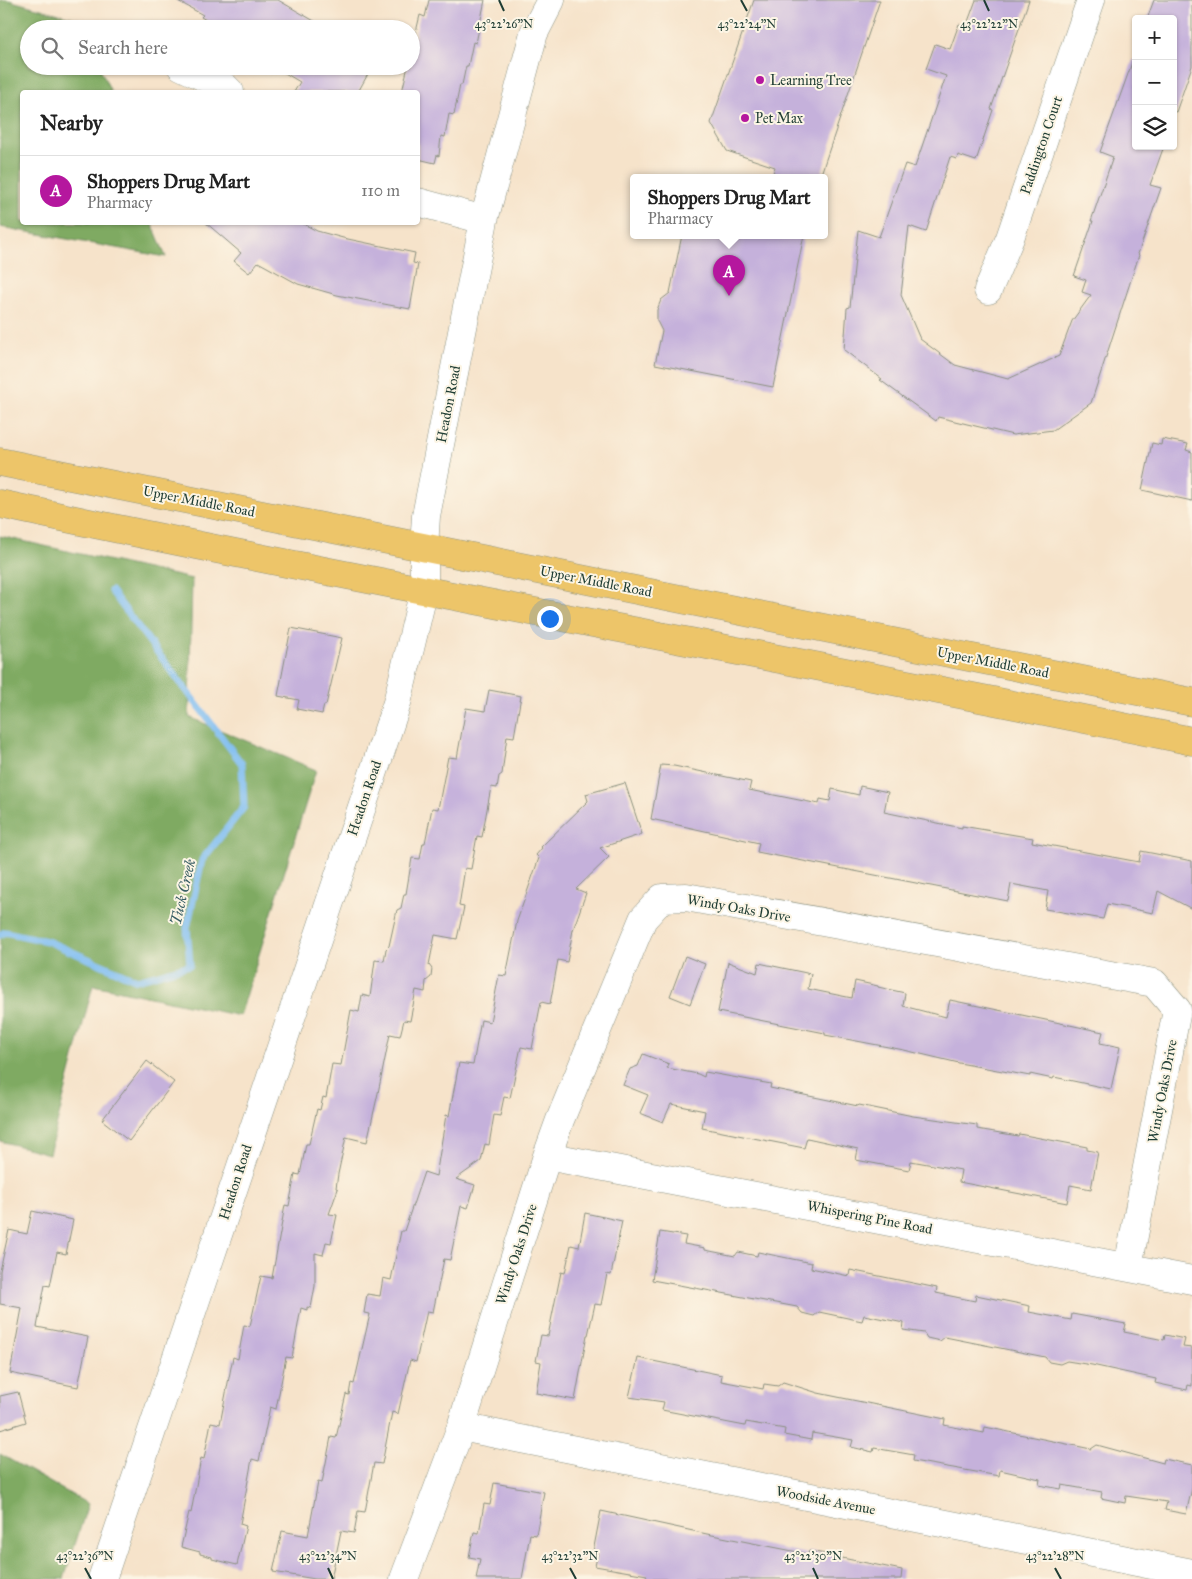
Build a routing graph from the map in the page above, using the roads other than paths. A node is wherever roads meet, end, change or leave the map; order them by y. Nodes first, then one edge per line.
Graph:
1 (551, 0) edge
2 (1091, 0) edge
3 (200, 75) edge
4 (228, 90) edge
5 (420, 203) edge
6 (484, 220) junction
7 (988, 290) dead end
8 (0, 462) edge
9 (0, 504) edge
10 (424, 546) junction
11 (424, 590) junction
12 (1192, 702) edge
13 (1192, 741) edge
14 (547, 1156) junction
15 (1128, 1267) junction
16 (1192, 1280) edge
17 (461, 1427) junction
18 (1192, 1573) edge
19 (102, 1579) edge
20 (404, 1579) edge

1 - 6 street, Headon Road
2 - 7 street, Paddington Court
3 - 4 street
5 - 6 street
6 - 10 street, Headon Road
8 - 10 main road, Upper Middle Road
9 - 11 main road
10 - 11 street, Headon Road
10 - 12 main road, Upper Middle Road
11 - 13 main road
11 - 19 street, Headon Road
14 - 15 street, Whispering Pine Road
14 - 15 street, Windy Oaks Drive
14 - 17 street, Windy Oaks Drive
15 - 16 street, Whispering Pine Road
17 - 18 street, Woodside Avenue
17 - 20 street, Windy Oaks Drive

